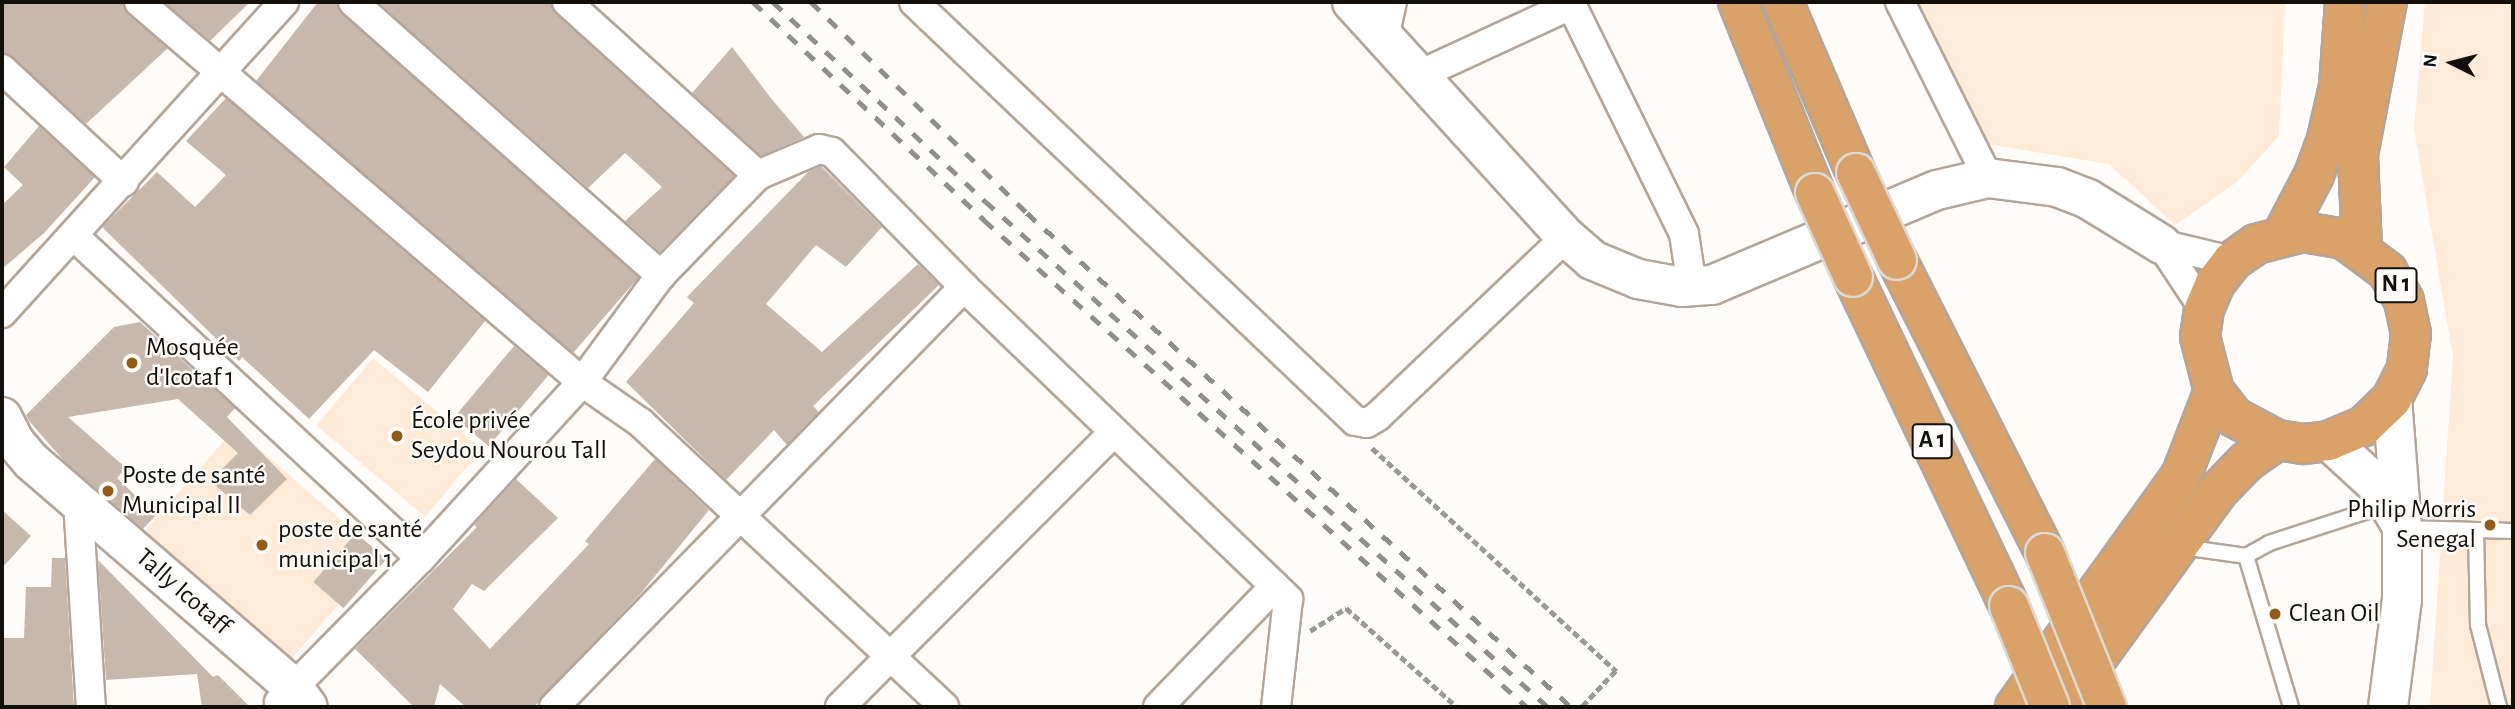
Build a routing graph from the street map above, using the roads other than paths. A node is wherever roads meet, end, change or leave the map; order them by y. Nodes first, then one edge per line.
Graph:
1 (139, 2) edge
2 (284, 2) edge
3 (353, 2) edge
4 (567, 2) edge
5 (914, 2) edge
6 (1352, 2) edge
7 (1392, 2) edge
8 (1738, 2) edge
9 (1783, 2) edge
10 (1900, 2) edge
11 (2345, 2) edge
12 (2387, 2) edge
13 (1571, 3) edge
14 (1384, 39) junction
15 (2, 69) edge
16 (220, 74) junction
17 (1417, 76) junction
18 (758, 175) junction
19 (1988, 178) junction
20 (124, 181) junction
21 (2283, 234) junction
22 (75, 237) junction
23 (1566, 237) junction
24 (2161, 244) junction
25 (2362, 248) junction
26 (2232, 261) junction
27 (661, 275) junction
28 (1692, 286) junction
29 (964, 287) junction
30 (2204, 310) junction
31 (2, 313) edge
32 (582, 382) junction
33 (2214, 391) junction
34 (2392, 399) junction
35 (3, 432) edge
36 (1114, 432) junction
37 (2277, 440) junction
38 (2329, 441) junction
39 (741, 513) junction
40 (78, 516) junction
41 (2396, 516) junction
42 (2476, 530) junction
43 (2513, 531) edge
44 (2177, 547) junction
45 (2246, 556) junction
46 (421, 558) junction
47 (1275, 586) junction
48 (891, 656) junction
49 (290, 701) edge
50 (90, 707) edge
51 (554, 707) edge
52 (840, 707) edge
53 (944, 707) edge
54 (1158, 707) edge
55 (1276, 707) edge
56 (2015, 707) edge
57 (2050, 707) edge
58 (2061, 707) edge
59 (2107, 707) edge
60 (2291, 707) edge
61 (2388, 707) edge
62 (2499, 707) edge

1 - 16 street
2 - 16 street
3 - 27 street
4 - 18 street
5 - 23 street
6 - 14 street
7 - 14 street
8 - 57 highway, A 1, bridge
9 - 59 highway, A 1, bridge
10 - 19 street
11 - 21 highway
12 - 25 highway, N 1
13 - 17 street
13 - 28 street
14 - 17 street
15 - 20 street
16 - 20 street
16 - 32 street
17 - 23 street
18 - 27 street
18 - 29 street
19 - 24 street
19 - 28 street
20 - 22 street
21 - 25 highway, N 1
21 - 26 highway, N 1
22 - 31 street
22 - 46 street
23 - 28 street
24 - 26 street
24 - 30 street
25 - 34 highway, N 1
26 - 30 highway, N 1
27 - 32 street
29 - 36 street
29 - 39 street
30 - 33 highway, N 1
32 - 39 street
32 - 46 street
33 - 37 highway, N 1
33 - 56 highway
34 - 38 highway, N 1
34 - 41 street
35 - 40 street, Tally Icotaff
36 - 47 street
36 - 48 street
37 - 38 highway, N 1
37 - 44 highway
38 - 41 street
39 - 48 street
39 - 51 street
40 - 49 street, Tally Icotaff
40 - 50 street
41 - 42 lane
41 - 45 lane
41 - 61 street
42 - 43 lane
42 - 62 lane
44 - 45 lane
44 - 58 highway
45 - 60 lane
46 - 49 street
47 - 54 street
47 - 55 street
48 - 52 street
48 - 53 street

